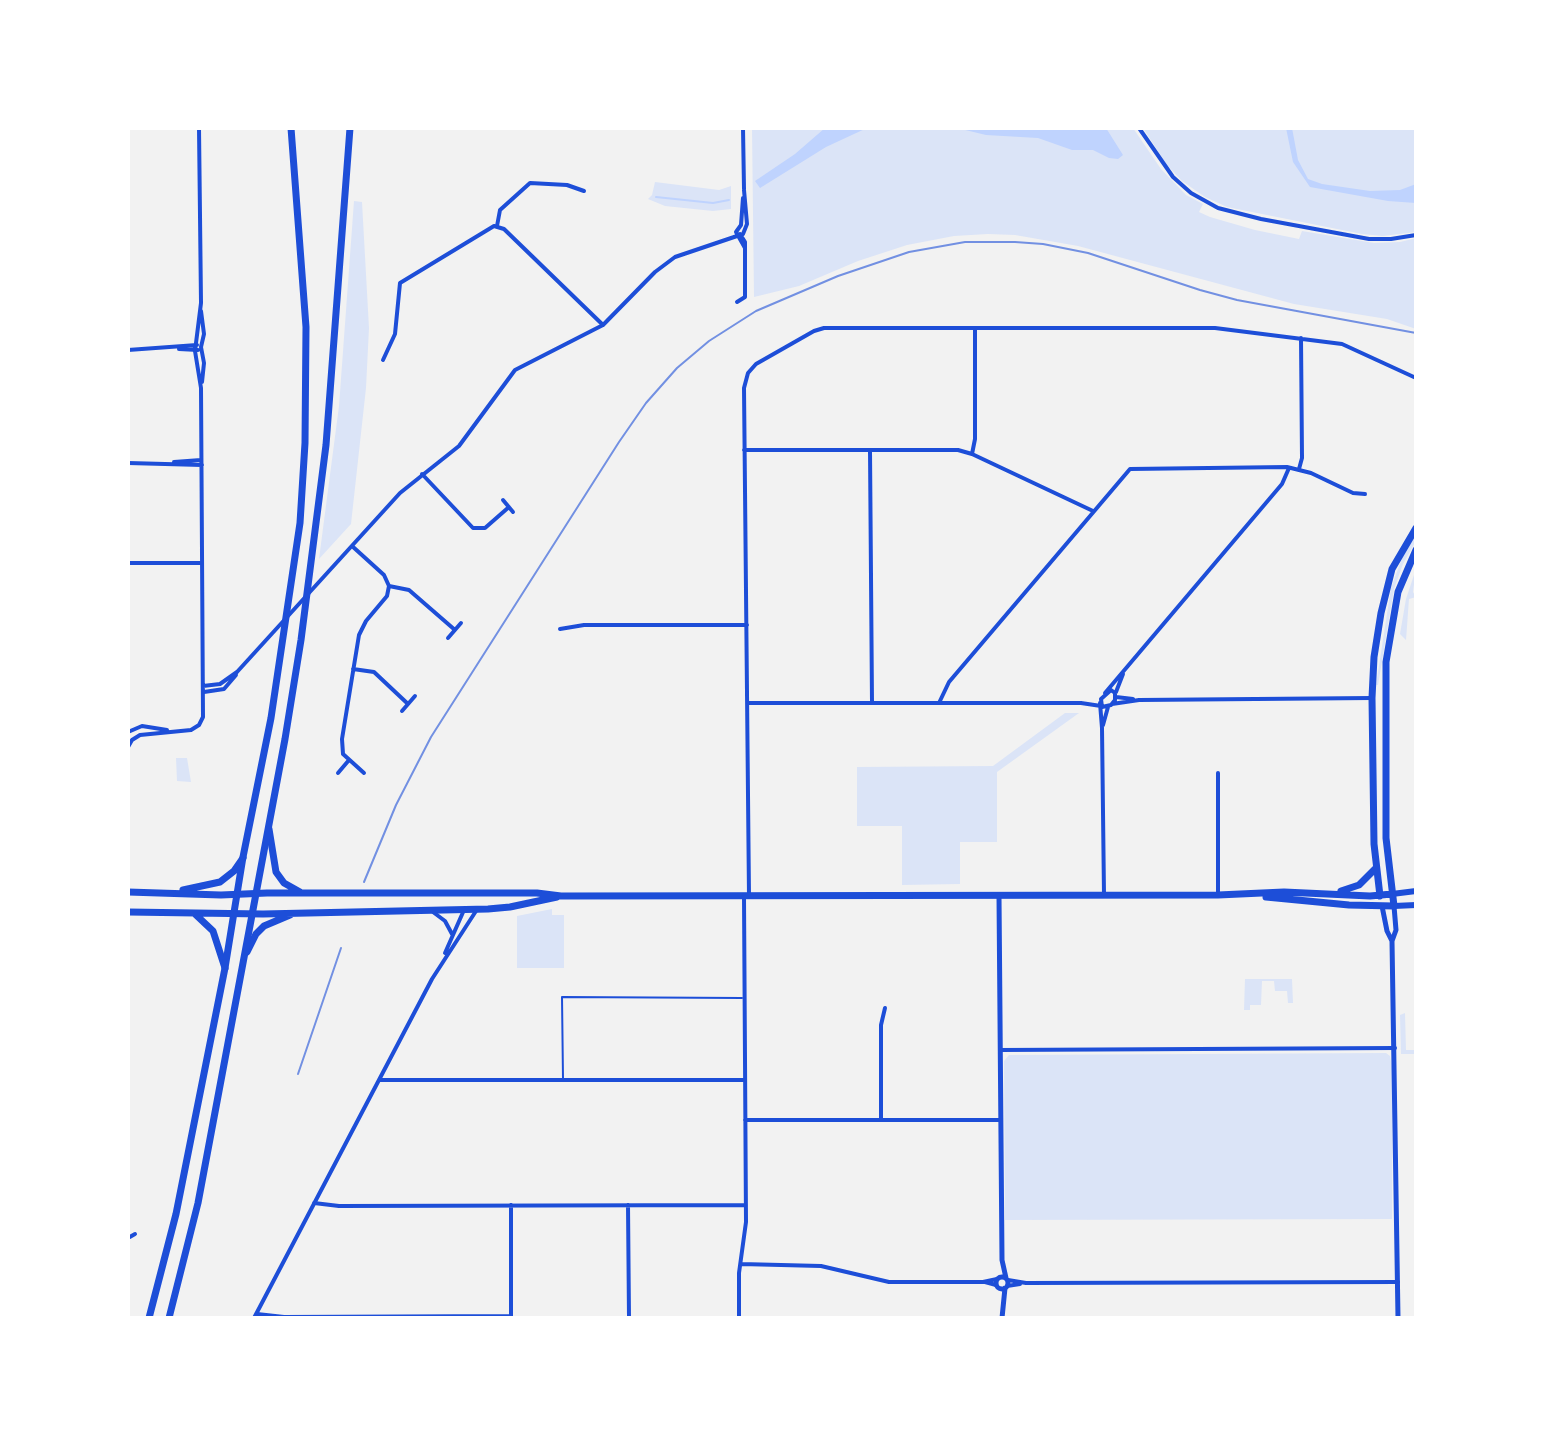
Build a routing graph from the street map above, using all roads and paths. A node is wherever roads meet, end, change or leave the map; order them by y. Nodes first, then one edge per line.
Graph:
1 (199, 128) edge
2 (291, 128) edge
3 (350, 128) edge
4 (743, 128) edge
5 (1139, 128) edge
6 (584, 191) dead end
7 (497, 226) junction
8 (738, 235) junction
9 (1416, 235) edge
10 (751, 293) dead end
11 (745, 297) junction
12 (737, 302) dead end
13 (603, 325) junction
14 (975, 328) junction
15 (1301, 338) junction
16 (197, 348) junction
17 (128, 350) edge
18 (383, 360) dead end
19 (1416, 378) edge
20 (744, 450) junction
21 (870, 450) junction
22 (972, 454) junction
23 (202, 462) junction
24 (128, 463) edge
25 (1289, 468) junction
26 (1299, 469) junction
27 (422, 474) junction
28 (1365, 494) dead end
29 (503, 500) dead end
30 (509, 507) junction
31 (1093, 511) junction
32 (513, 512) dead end
33 (1416, 528) edge
34 (352, 546) junction
35 (1416, 550) edge
36 (128, 563) edge
37 (202, 563) junction
38 (389, 586) junction
39 (461, 623) dead end
40 (747, 625) junction
41 (560, 629) dead end
42 (455, 630) junction
43 (448, 638) dead end
44 (353, 669) junction
45 (1124, 672) junction
46 (203, 689) junction
47 (1105, 693) junction
48 (1116, 695) junction
49 (415, 696) dead end
50 (1372, 698) junction
51 (1385, 698) junction
52 (1139, 700) junction
53 (748, 703) junction
54 (872, 703) junction
55 (939, 703) junction
56 (1100, 703) junction
57 (408, 704) junction
58 (1110, 705) junction
59 (402, 711) dead end
60 (1102, 728) junction
61 (173, 731) junction
62 (129, 736) edge
63 (128, 747) edge
64 (349, 760) junction
65 (338, 773) dead end
66 (364, 773) dead end
67 (1218, 773) dead end
68 (269, 827) junction
69 (243, 857) junction
70 (1375, 869) junction
71 (1416, 891) edge
72 (128, 892) edge
73 (169, 893) junction
74 (256, 893) junction
75 (303, 893) junction
76 (1331, 893) junction
77 (477, 894) junction
78 (1392, 894) junction
79 (237, 895) junction
80 (1104, 895) junction
81 (1218, 895) junction
82 (1256, 895) junction
83 (1379, 895) junction
84 (561, 896) junction
85 (747, 896) junction
86 (999, 896) junction
87 (1416, 905) edge
88 (1382, 906) junction
89 (1394, 906) junction
90 (429, 909) junction
91 (464, 909) junction
92 (477, 909) junction
93 (128, 912) edge
94 (300, 912) junction
95 (195, 914) junction
96 (234, 914) junction
97 (252, 914) junction
98 (452, 934) junction
99 (1392, 941) junction
100 (244, 958) junction
101 (443, 959) junction
102 (225, 968) junction
103 (744, 998) junction
104 (885, 1008) dead end
105 (1395, 1048) junction
106 (1000, 1050) junction
107 (379, 1080) junction
108 (563, 1080) junction
109 (745, 1080) junction
110 (881, 1119) junction
111 (745, 1120) junction
112 (1001, 1120) junction
113 (314, 1203) junction
114 (511, 1205) junction
115 (628, 1205) junction
116 (746, 1205) junction
117 (135, 1234) dead end
118 (128, 1238) edge
119 (741, 1264) junction
120 (1398, 1282) junction
121 (1002, 1283) junction
122 (255, 1316) edge
123 (511, 1317) edge
124 (149, 1318) edge
125 (169, 1318) edge
126 (629, 1318) edge
127 (739, 1318) edge
128 (1002, 1318) edge
129 (1398, 1318) edge

1 - 16 street
2 - 69 main road
3 - 68 main road
4 - 8 street
5 - 9 street
6 - 7 street
7 - 13 street
7 - 18 street
8 - 11 street
8 - 13 street
10 - 11 street
11 - 12 street
13 - 27 street
14 - 15 street
14 - 20 street
14 - 22 street
15 - 19 street
15 - 26 street
16 - 17 street
16 - 23 street
20 - 21 street
20 - 40 street
21 - 22 street
21 - 54 street
22 - 31 street
23 - 24 street
23 - 37 street
25 - 26 street
25 - 31 street
25 - 45 street
26 - 28 street
27 - 30 street
27 - 34 street
29 - 30 street
30 - 32 street
31 - 55 street
33 - 50 main road
34 - 38 street
34 - 46 street
35 - 51 main road
36 - 37 street
37 - 46 street
38 - 42 street
38 - 44 street
39 - 42 street
40 - 41 street
40 - 53 street
42 - 43 street
44 - 57 street
44 - 64 street
45 - 47 street
45 - 48 street
46 - 61 street
47 - 48 street
47 - 56 street
48 - 52 street
48 - 58 street
49 - 57 street
50 - 51 main road
50 - 52 street
50 - 70 main road
51 - 78 main road
52 - 58 street
53 - 54 street
53 - 85 street
54 - 55 street
55 - 56 street
56 - 58 street
56 - 60 street
57 - 59 street
58 - 60 street
60 - 80 street
61 - 62 street
61 - 62 street
62 - 63 street
64 - 65 street
64 - 66 street
67 - 81 street
68 - 74 main road
68 - 75 main road
69 - 73 main road
69 - 79 main road
70 - 76 main road
70 - 83 main road
71 - 78 main road
72 - 73 main road
73 - 79 main road
74 - 75 main road
74 - 79 main road
74 - 97 main road
75 - 77 main road
76 - 82 main road
76 - 83 main road
77 - 84 main road
77 - 91 main road
77 - 92 main road
78 - 83 main road
78 - 89 main road
79 - 96 main road
80 - 81 main road
80 - 86 main road
81 - 82 main road
82 - 88 main road
83 - 88 main road
84 - 85 main road
84 - 92 main road
85 - 86 main road
85 - 103 street
86 - 106 street
87 - 89 main road
88 - 89 main road
88 - 99 street
89 - 99 street
90 - 91 main road
90 - 94 main road
90 - 98 street
91 - 92 main road
91 - 98 street
92 - 101 street
93 - 95 main road
94 - 97 main road
94 - 100 main road
95 - 96 main road
95 - 102 main road
96 - 97 main road
96 - 102 main road
97 - 100 main road
98 - 101 street
99 - 105 street
100 - 125 main road
101 - 107 street
102 - 124 main road
103 - 108 lane
103 - 109 street
104 - 110 street
105 - 106 street
105 - 120 street
106 - 112 street
107 - 108 street
107 - 113 street
108 - 109 street
109 - 111 street
110 - 111 street
110 - 112 street
111 - 116 street
112 - 121 street
113 - 114 street
113 - 122 street
114 - 115 street
114 - 123 street
115 - 116 street
115 - 126 street
116 - 119 street
117 - 118 street
119 - 121 street
119 - 127 street
120 - 121 street
120 - 129 street
121 - 128 street
122 - 123 street

